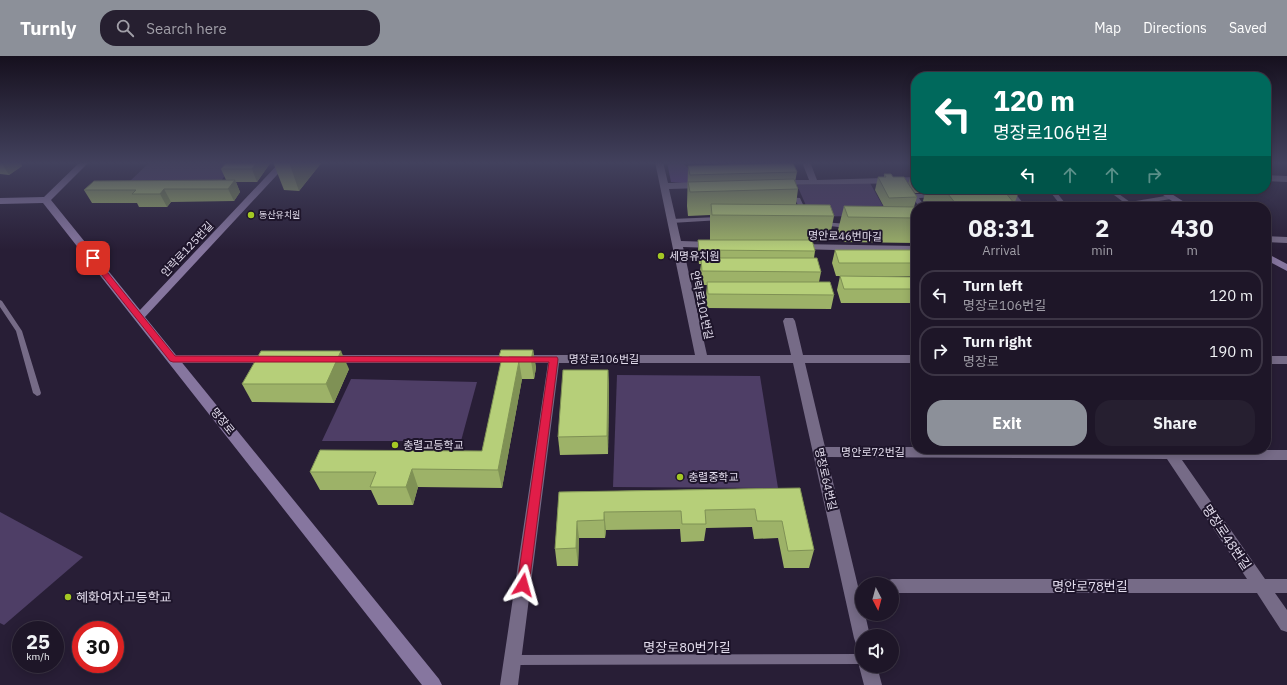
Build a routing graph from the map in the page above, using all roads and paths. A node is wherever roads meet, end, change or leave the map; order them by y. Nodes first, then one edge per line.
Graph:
1 (55, 191) edge
2 (257, 191) edge
3 (665, 191) edge
4 (1011, 194) edge
5 (1055, 194) edge
6 (1115, 194) edge
7 (1166, 194) edge
8 (938, 196) dead end
9 (1171, 197) junction
10 (783, 199) edge
11 (46, 200) junction
12 (0, 201) edge
13 (919, 202) edge
14 (1017, 202) edge
15 (1061, 202) edge
16 (1126, 202) edge
17 (1149, 202) edge
18 (1179, 202) edge
19 (806, 217) edge
20 (672, 221) junction
21 (728, 221) edge
22 (814, 223) edge
23 (855, 226) edge
24 (1271, 239) edge
25 (1287, 240) edge
26 (677, 244) junction
27 (724, 245) edge
28 (788, 247) edge
29 (911, 249) edge
30 (1271, 259) edge
31 (1287, 268) edge
32 (0, 302) edge
33 (139, 317) junction
34 (789, 320) dead end
35 (173, 359) junction
36 (284, 359) edge
37 (316, 359) edge
38 (554, 359) junction
39 (702, 359) junction
40 (798, 359) junction
41 (911, 359) edge
42 (1271, 360) edge
43 (1287, 360) edge
44 (37, 393) dead end
45 (819, 452) junction
46 (911, 452) edge
47 (1171, 454) edge
48 (1258, 454) edge
49 (1287, 455) edge
50 (855, 582) edge
51 (899, 586) edge
52 (1261, 586) junction
53 (1287, 586) edge
54 (1287, 624) edge
55 (855, 659) edge
56 (513, 660) junction
57 (870, 673) edge
58 (432, 685) edge
59 (509, 685) edge
60 (873, 685) edge

1 - 11 main road
2 - 33 main road, 안락로125번길
3 - 20 street, 안락로101번길
4 - 14 street
5 - 15 lane
6 - 16 lane
7 - 9 main road
8 - 13 lane
9 - 17 lane
9 - 18 main road
10 - 19 lane
11 - 12 main road
11 - 33 main road, 명장로
20 - 21 lane
20 - 26 street, 안락로101번길
22 - 23 lane
24 - 25 street
26 - 27 street
26 - 39 street, 안락로101번길
28 - 29 street, 명안로46번마길
30 - 31 main road
32 - 44 lane
33 - 35 main road, 명장로
34 - 40 street, 명장로64번길
35 - 36 street
35 - 58 main road, 명장로
37 - 38 street, 명장로106번길
38 - 39 street, 명장로106번길
38 - 56 street
39 - 40 street, 명장로106번길
40 - 41 street, 명장로106번길
40 - 45 street, 명장로64번길
42 - 43 street
45 - 46 street, 명안로72번길
45 - 50 street, 명장로64번길
47 - 52 street, 명장로48번길
48 - 49 street, 명안로72번길
51 - 52 street, 명안로78번길
52 - 53 street, 명안로78번길
52 - 54 street, 명장로48번길
55 - 56 lane, 명장로80번가길
56 - 59 street
57 - 60 street

